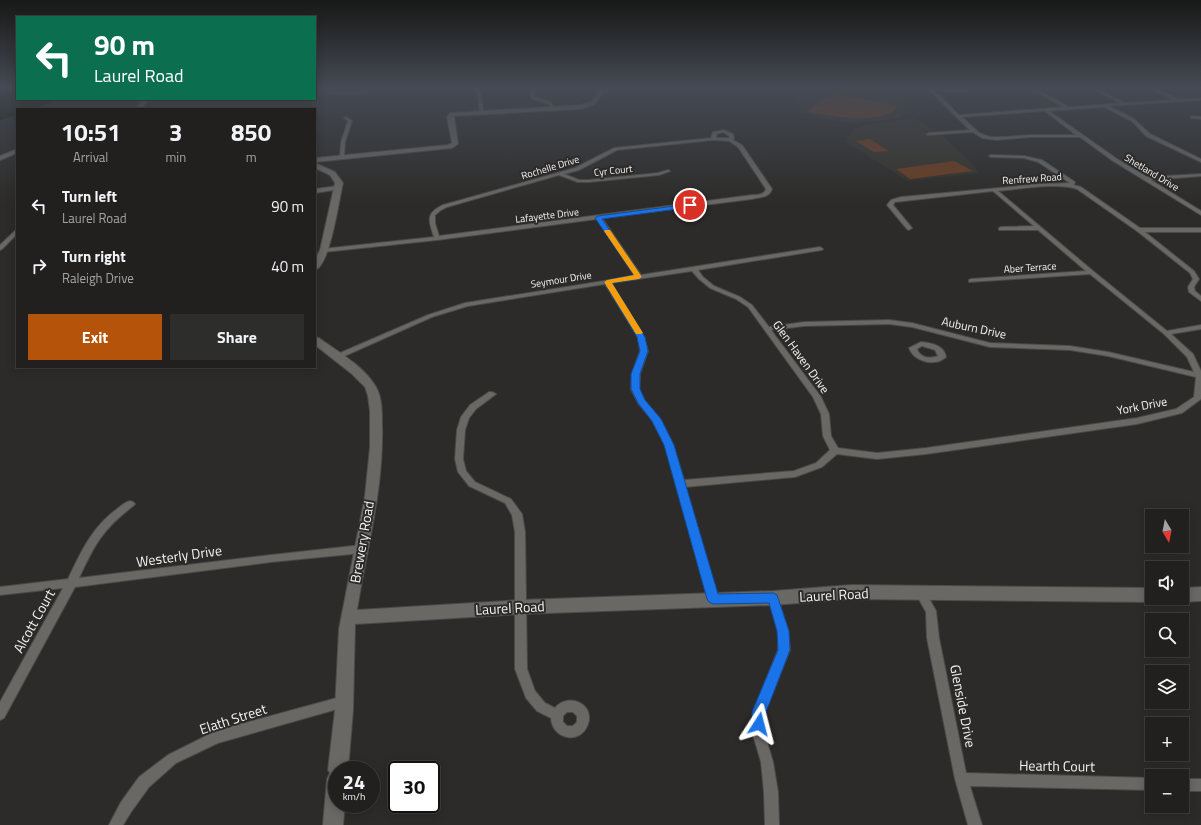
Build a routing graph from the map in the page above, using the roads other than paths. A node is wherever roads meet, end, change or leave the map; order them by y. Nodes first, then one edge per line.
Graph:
1 (348, 126) edge
2 (452, 126) edge
3 (969, 126) edge
4 (1068, 126) edge
5 (1140, 126) edge
6 (973, 130) junction
7 (929, 134) dead end
8 (1080, 136) junction
9 (713, 139) junction
10 (730, 140) junction
11 (16, 151) edge
12 (991, 156) dead end
13 (342, 157) junction
14 (0, 158) edge
15 (316, 160) edge
16 (1201, 161) edge
17 (316, 166) edge
18 (668, 171) dead end
19 (560, 174) junction
20 (1201, 174) edge
21 (1145, 179) junction
22 (1071, 185) junction
23 (338, 188) junction
24 (994, 190) junction
25 (316, 191) edge
26 (1201, 213) edge
27 (598, 218) junction
28 (909, 228) dead end
29 (1039, 228) junction
30 (1001, 229) dead end
31 (1139, 230) junction
32 (1201, 230) edge
33 (16, 232) edge
34 (436, 238) junction
35 (0, 248) edge
36 (820, 249) dead end
37 (324, 250) junction
38 (316, 265) edge
39 (693, 268) junction
40 (1091, 272) junction
41 (639, 277) junction
42 (971, 281) dead end
43 (607, 282) junction
44 (1201, 299) edge
45 (1201, 327) edge
46 (766, 329) junction
47 (932, 330) junction
48 (1166, 333) junction
49 (316, 341) edge
50 (930, 345) dead end
51 (337, 356) junction
52 (1200, 376) junction
53 (492, 394) dead end
54 (1199, 399) edge
55 (835, 450) junction
56 (680, 484) junction
57 (130, 504) dead end
58 (362, 549) junction
59 (71, 584) junction
60 (0, 591) edge
61 (921, 594) junction
62 (1201, 594) edge
63 (1145, 595) edge
64 (1189, 595) edge
65 (773, 598) junction
66 (713, 599) junction
67 (520, 607) junction
68 (348, 618) junction
69 (344, 702) junction
70 (0, 714) edge
71 (557, 715) dead end
72 (339, 761) edge
73 (961, 779) junction
74 (1145, 784) edge
75 (1189, 785) edge
76 (1201, 785) edge
77 (334, 813) edge
78 (116, 825) edge
79 (333, 825) edge
80 (772, 825) edge
81 (975, 825) edge

1 - 13 street
2 - 13 street
3 - 6 street
4 - 8 street, Shetland Drive
5 - 16 street
6 - 7 street
6 - 8 street
8 - 21 street, Shetland Drive
9 - 10 street, Rochelle Drive
9 - 10 street
9 - 19 street, Rochelle Drive
10 - 27 street, Lafayette Drive
11 - 14 street
12 - 22 street
13 - 15 street
17 - 23 street
18 - 19 street, Cyr Court
19 - 34 street, Rochelle Drive
20 - 21 street
21 - 26 street, Shetland Drive
22 - 24 street, Renfrew Road
22 - 31 street, Renfrew Road
23 - 25 street
23 - 37 street
24 - 28 street, Renfrew Road
24 - 29 street
27 - 34 street, Lafayette Drive
27 - 41 street
29 - 30 street
29 - 40 street
31 - 32 street
31 - 44 street, Renfrew Road
33 - 35 street
34 - 37 street, Lafayette Drive
36 - 39 street, Seymour Drive
37 - 38 street
39 - 41 street, Seymour Drive
39 - 46 street, Glen Haven Drive
40 - 42 street, Aber Terrace
40 - 48 street
41 - 43 street, Seymour Drive
43 - 51 street, Seymour Drive
43 - 56 street
45 - 48 street
46 - 47 street, Auburn Drive
46 - 55 street, Glen Haven Drive
47 - 50 street
47 - 52 street, Auburn Drive
48 - 52 street
49 - 51 street, Brewery Road
51 - 58 street, Brewery Road
52 - 54 street, York Drive
53 - 67 street
54 - 55 street, York Drive
55 - 56 street
56 - 66 street
57 - 59 street, Alcott Court
58 - 59 street, Westerly Drive
58 - 68 street, Brewery Road
59 - 60 street, Westerly Drive
59 - 70 street, Alcott Court
61 - 63 street, Laurel Road
61 - 65 street, Laurel Road
61 - 73 street, Glenside Drive
62 - 64 street
65 - 66 street, Laurel Road
65 - 80 street
66 - 67 street, Laurel Road
67 - 68 street, Laurel Road
67 - 71 street
68 - 69 street, Brewery Road
69 - 72 street, Brewery Road
69 - 78 street, Elath Street
73 - 74 street, Hearth Court
73 - 81 street, Glenside Drive
75 - 76 street
77 - 79 street

